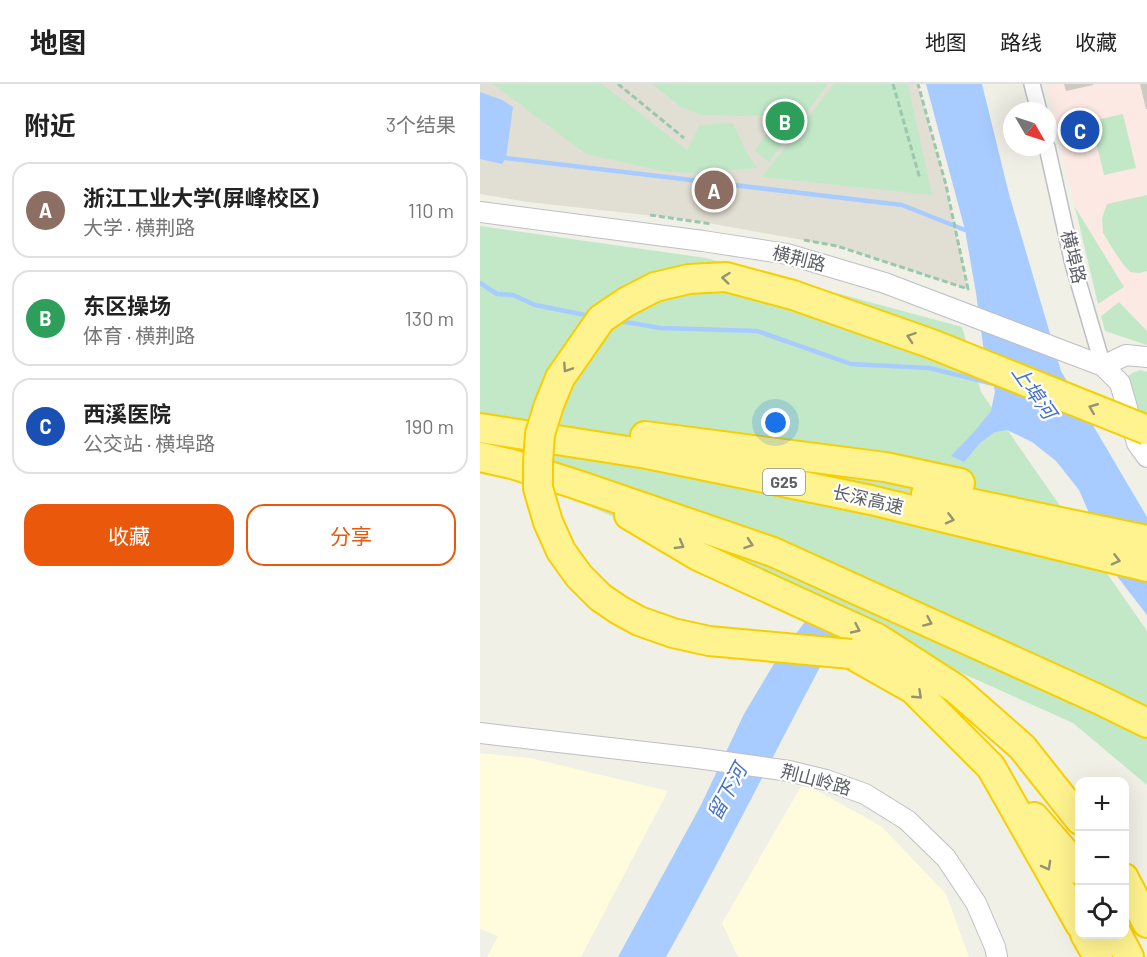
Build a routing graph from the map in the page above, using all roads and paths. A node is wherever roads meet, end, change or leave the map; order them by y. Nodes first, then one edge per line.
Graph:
1 (618, 84) edge
2 (893, 84) edge
3 (918, 84) edge
4 (1032, 84) edge
5 (1037, 102) edge
6 (684, 138) dead end
7 (1049, 156) edge
8 (920, 179) dead end
9 (480, 212) edge
10 (958, 237) dead end
11 (1147, 357) edge
12 (1103, 366) junction
13 (480, 410) edge
14 (480, 428) edge
15 (1147, 430) edge
16 (480, 457) edge
17 (1147, 457) edge
18 (575, 484) junction
19 (1070, 514) junction
20 (1147, 523) edge
21 (1147, 540) edge
22 (1147, 567) edge
23 (1147, 723) edge
24 (480, 733) edge
25 (1020, 745) junction
26 (991, 767) junction
27 (1075, 814) edge
28 (1075, 852) edge
29 (1075, 864) edge
30 (1128, 885) edge
31 (1075, 915) edge
32 (1147, 923) edge
33 (1088, 939) edge
34 (1120, 939) edge
35 (997, 957) edge
36 (1098, 957) edge
37 (1129, 957) edge

1 - 6 path
2 - 8 path
3 - 10 path
4 - 5 street
7 - 12 street, 横埠路
9 - 12 street, 横荆路
11 - 12 street
12 - 17 street, 横荆路
13 - 19 highway
14 -> 22 highway, 长深高速 / G25
15 -> 26 highway, bridge
16 - 18 highway
18 -> 23 highway
18 -> 25 highway
19 - 20 highway
19 - 21 highway
24 - 35 street, 荆山岭路
25 - 27 highway
25 - 28 highway
26 - 29 highway
26 -> 31 highway
30 - 32 highway
33 - 36 highway
34 - 37 highway

